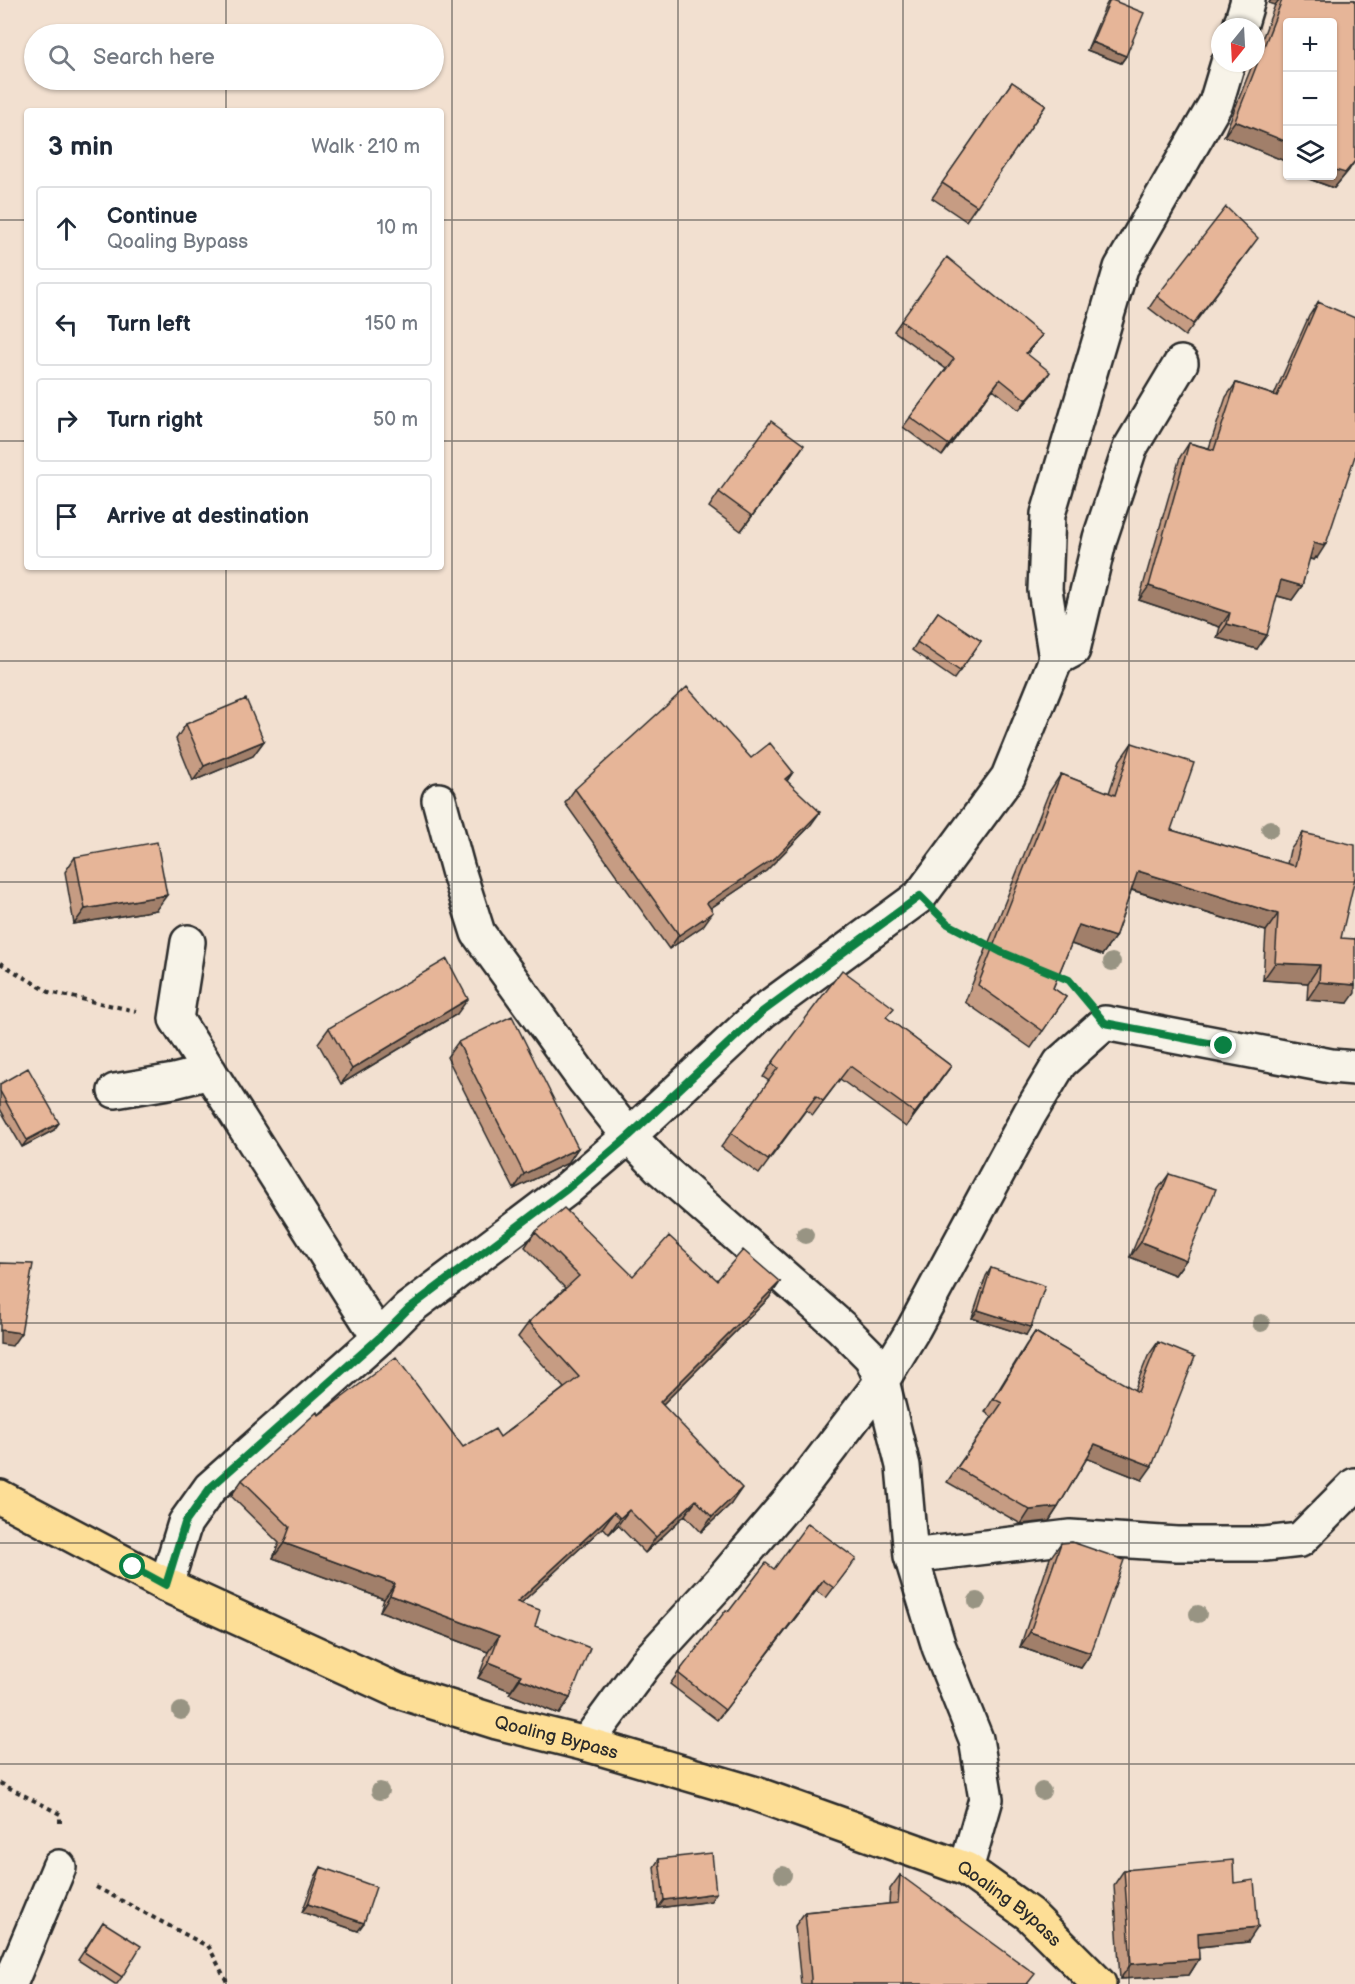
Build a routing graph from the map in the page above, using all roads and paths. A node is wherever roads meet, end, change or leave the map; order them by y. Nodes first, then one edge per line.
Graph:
1 (1248, 0) edge
2 (1243, 18) edge
3 (1225, 72) edge
4 (1181, 363) dead end
5 (1056, 659) junction
6 (439, 800) dead end
7 (920, 896) junction
8 (188, 942) dead end
9 (993, 947) edge
10 (0, 963) edge
11 (1050, 972) edge
12 (176, 1019) junction
13 (1105, 1023) junction
14 (1355, 1068) edge
15 (210, 1072) junction
16 (115, 1091) dead end
17 (629, 1136) junction
18 (379, 1338) junction
19 (882, 1381) junction
20 (1355, 1485) edge
21 (0, 1497) edge
22 (911, 1556) junction
23 (166, 1585) junction
24 (586, 1744) junction
25 (0, 1783) edge
26 (58, 1867) junction
27 (966, 1869) junction
28 (10, 1984) edge
29 (228, 1984) edge
30 (1099, 1984) edge

1 - 2 street
3 - 5 street
4 - 5 street
5 - 7 street
6 - 17 street
7 - 9 path
7 - 17 street
8 - 12 street
10 - 12 path
11 - 13 path
12 - 15 street
13 - 14 street
13 - 19 street
15 - 16 street
15 - 18 street
17 - 18 street
17 - 19 street
18 - 23 street
19 - 22 street
19 - 24 street
20 - 22 street
21 - 23 main road, Qoaling Bypass
22 - 27 street
23 - 24 main road, Qoaling Bypass
24 - 27 main road, Qoaling Bypass
25 - 26 path
26 - 28 street
26 - 29 path
27 - 30 main road, Qoaling Bypass

